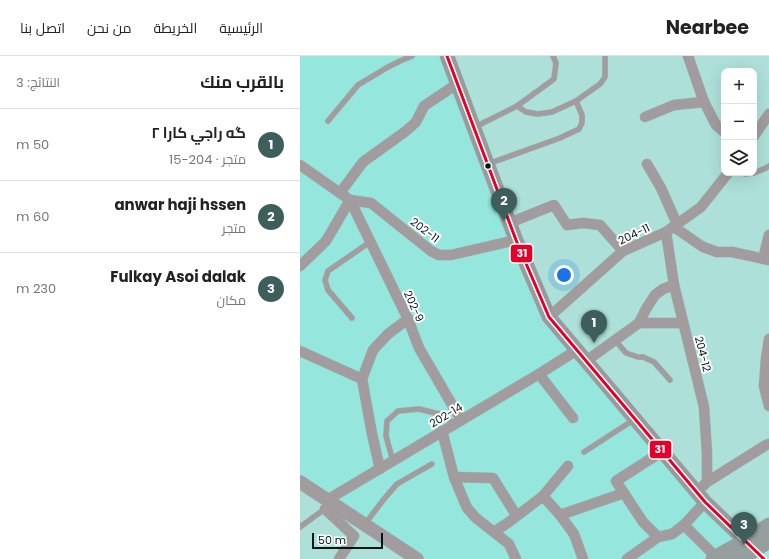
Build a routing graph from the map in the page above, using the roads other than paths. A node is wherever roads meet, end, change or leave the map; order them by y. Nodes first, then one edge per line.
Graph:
1 (412, 56) edge
2 (446, 56) edge
3 (553, 56) edge
4 (605, 56) edge
5 (688, 56) edge
6 (457, 84) junction
7 (576, 101) junction
8 (704, 102) junction
9 (517, 106) junction
10 (769, 114) edge
11 (645, 117) dead end
12 (328, 121) dead end
13 (474, 128) junction
14 (721, 129) edge
15 (757, 132) edge
16 (487, 164) junction
17 (647, 164) dead end
18 (300, 165) edge
19 (769, 166) edge
20 (757, 172) edge
21 (726, 176) edge
22 (340, 193) junction
23 (350, 200) junction
24 (509, 223) junction
25 (672, 228) junction
26 (769, 234) edge
27 (516, 240) junction
28 (370, 242) junction
29 (623, 251) junction
30 (766, 260) edge
31 (300, 266) edge
32 (674, 285) junction
33 (549, 317) junction
34 (352, 318) dead end
35 (408, 319) junction
36 (639, 323) junction
37 (683, 323) junction
38 (615, 340) junction
39 (769, 340) edge
40 (300, 351) edge
41 (582, 355) junction
42 (767, 359) edge
43 (539, 374) junction
44 (362, 380) junction
45 (670, 380) dead end
46 (769, 406) edge
47 (574, 418) dead end
48 (635, 419) junction
49 (457, 423) junction
50 (442, 431) junction
51 (769, 444) edge
52 (663, 451) junction
53 (584, 452) dead end
54 (392, 461) junction
55 (432, 464) dead end
56 (568, 466) dead end
57 (380, 469) junction
58 (454, 477) junction
59 (300, 482) edge
60 (703, 492) junction
61 (624, 493) junction
62 (543, 496) junction
63 (328, 504) junction
64 (560, 515) junction
65 (516, 516) junction
66 (365, 525) junction
67 (684, 525) junction
68 (769, 526) edge
69 (300, 527) edge
70 (494, 532) junction
71 (658, 537) junction
72 (769, 540) edge
73 (755, 550) edge
74 (715, 558) edge
75 (339, 559) edge
76 (417, 559) edge
77 (516, 559) edge
78 (579, 559) edge
79 (627, 559) edge
80 (739, 559) edge

1 - 12 lane
2 - 6 main road
3 - 9 lane
4 - 7 lane
5 - 8 street
6 - 13 main road
6 - 22 street
7 - 9 lane
7 - 16 lane
8 - 11 street
8 - 14 street
9 - 13 lane
10 - 15 street
13 - 16 main road
16 - 24 main road
17 - 25 street
18 - 22 street
19 - 20 lane
21 - 25 street, 204-11
22 - 23 street
23 - 27 street, 202-11
23 - 28 street, 202-9
23 - 31 street
24 - 27 main road
24 - 29 street
25 - 29 street, 204-11
25 - 30 street
25 - 32 street, 204-12
26 - 30 street
27 - 33 main road
28 - 34 lane
28 - 35 street, 202-9
29 - 33 street, 204-11
32 - 36 street
32 - 37 street, 204-12
33 - 41 main road
35 - 44 street
35 - 49 street, 202-9
36 - 37 street
36 - 38 street, 202-14
37 - 60 street, 204-12
38 - 41 street, 202-14
38 - 45 lane
39 - 42 street
40 - 44 street
41 - 43 street, 202-14
41 - 48 main road
42 - 46 street
43 - 47 street
43 - 49 street, 202-14
44 - 57 street
48 - 52 main road
48 - 53 lane
49 - 50 street, 202-14
49 - 54 lane
50 - 54 street, 202-14
50 - 58 street
51 - 60 street
52 - 60 main road
52 - 61 street
54 - 57 street, 202-14
55 - 66 lane
56 - 62 street
57 - 63 street, 202-14
58 - 65 street
58 - 70 street
59 - 63 street
60 - 67 street
60 - 73 main road
61 - 64 street
61 - 71 street
62 - 64 street
62 - 65 street
63 - 66 street
63 - 69 lane
63 - 75 street
64 - 78 street
65 - 70 street
66 - 76 street
67 - 71 street
67 - 74 street
68 - 73 main road
70 - 77 street
71 - 79 street
72 - 73 main road
73 - 74 main road
73 - 80 main road

